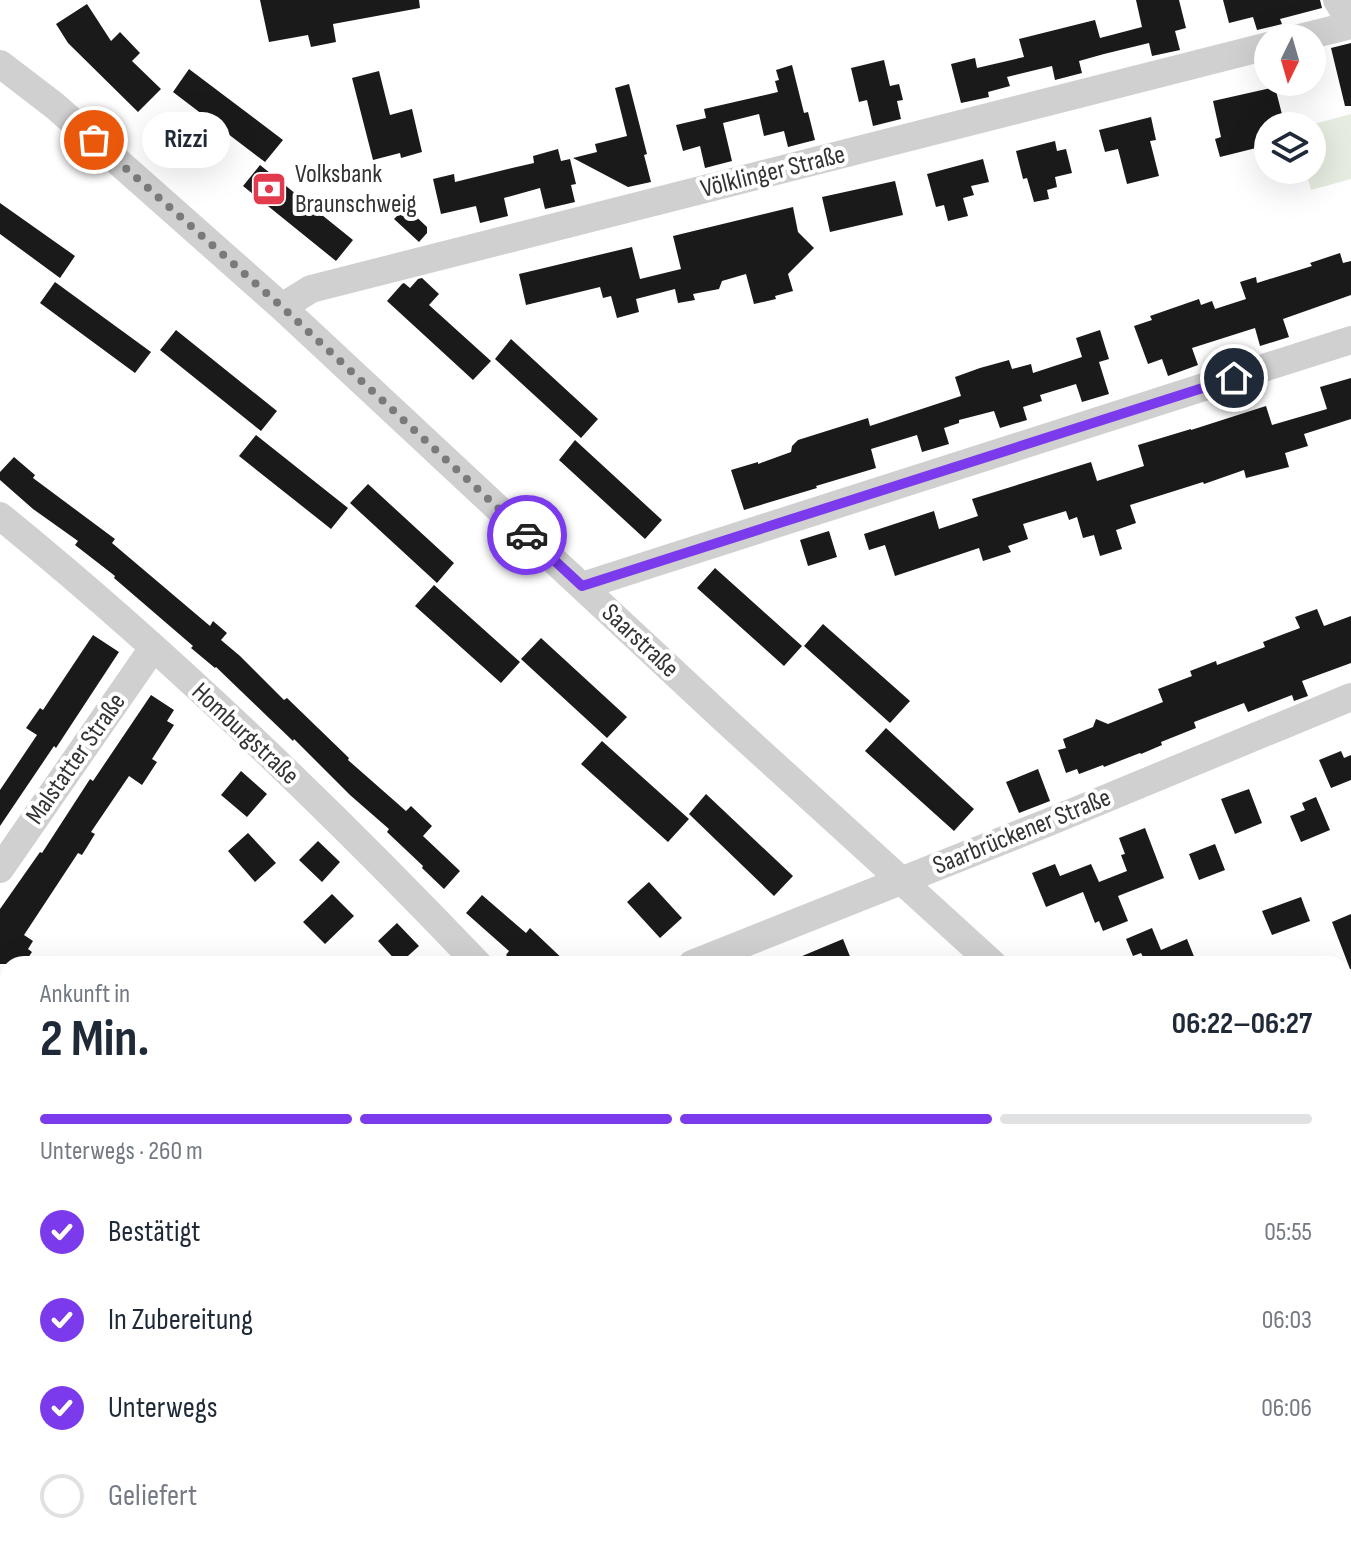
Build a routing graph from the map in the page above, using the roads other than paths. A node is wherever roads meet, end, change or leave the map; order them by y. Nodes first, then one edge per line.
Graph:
1 (1337, 0) edge
2 (1351, 24) edge
3 (1326, 31) edge
4 (1254, 50) edge
5 (0, 64) edge
6 (282, 307) junction
7 (1351, 340) edge
8 (0, 516) edge
9 (582, 586) junction
10 (153, 648) junction
11 (1351, 697) edge
12 (0, 869) edge
13 (901, 880) junction
14 (470, 956) edge
15 (712, 956) edge
16 (984, 956) edge

1 - 2 street
2 - 3 street
4 - 6 street, Völklinger Straße
5 - 6 street, Saarstraße
6 - 9 street, Saarstraße
7 - 9 street
8 - 10 street, Homburgstraße
9 - 13 street, Saarstraße
10 - 12 street, Malstatter Straße
10 - 14 street, Homburgstraße
11 - 13 street, Saarbrückener Straße
13 - 15 street, Saarbrückener Straße
13 - 16 street, Saarstraße

